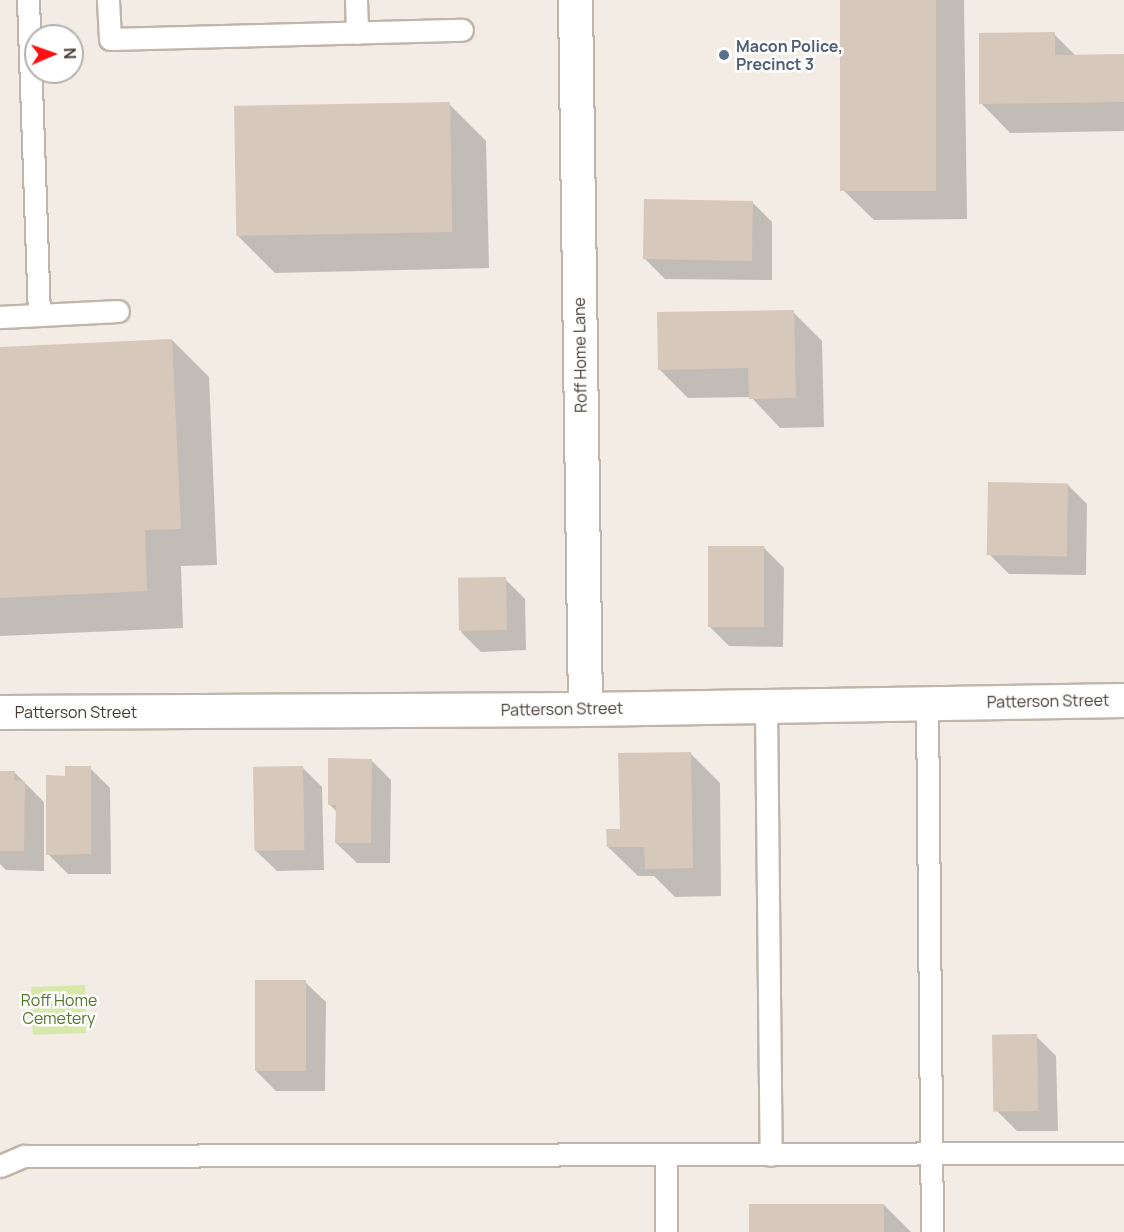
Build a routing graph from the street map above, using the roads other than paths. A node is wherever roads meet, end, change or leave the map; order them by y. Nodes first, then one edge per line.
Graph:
1 (28, 0) edge
2 (108, 0) edge
3 (356, 0) edge
4 (575, 0) edge
5 (462, 30) dead end
6 (357, 33) junction
7 (118, 311) dead end
8 (39, 315) junction
9 (0, 317) edge
10 (1124, 700) edge
11 (927, 703) junction
12 (766, 706) junction
13 (585, 709) junction
14 (0, 712) edge
15 (1124, 1153) edge
16 (771, 1155) junction
17 (931, 1155) junction
18 (666, 1156) junction
19 (0, 1166) edge
20 (666, 1232) edge
21 (932, 1232) edge

1 - 8 lane
2 - 6 lane
3 - 6 lane
4 - 13 street, Roff Home Lane
5 - 6 lane
7 - 8 lane
8 - 9 lane
10 - 11 street, Patterson Street
11 - 12 street, Patterson Street
11 - 17 lane
12 - 13 street, Patterson Street
12 - 16 lane
13 - 14 street, Patterson Street
15 - 17 lane
16 - 17 lane
16 - 18 lane
17 - 21 lane
18 - 19 lane
18 - 20 lane

